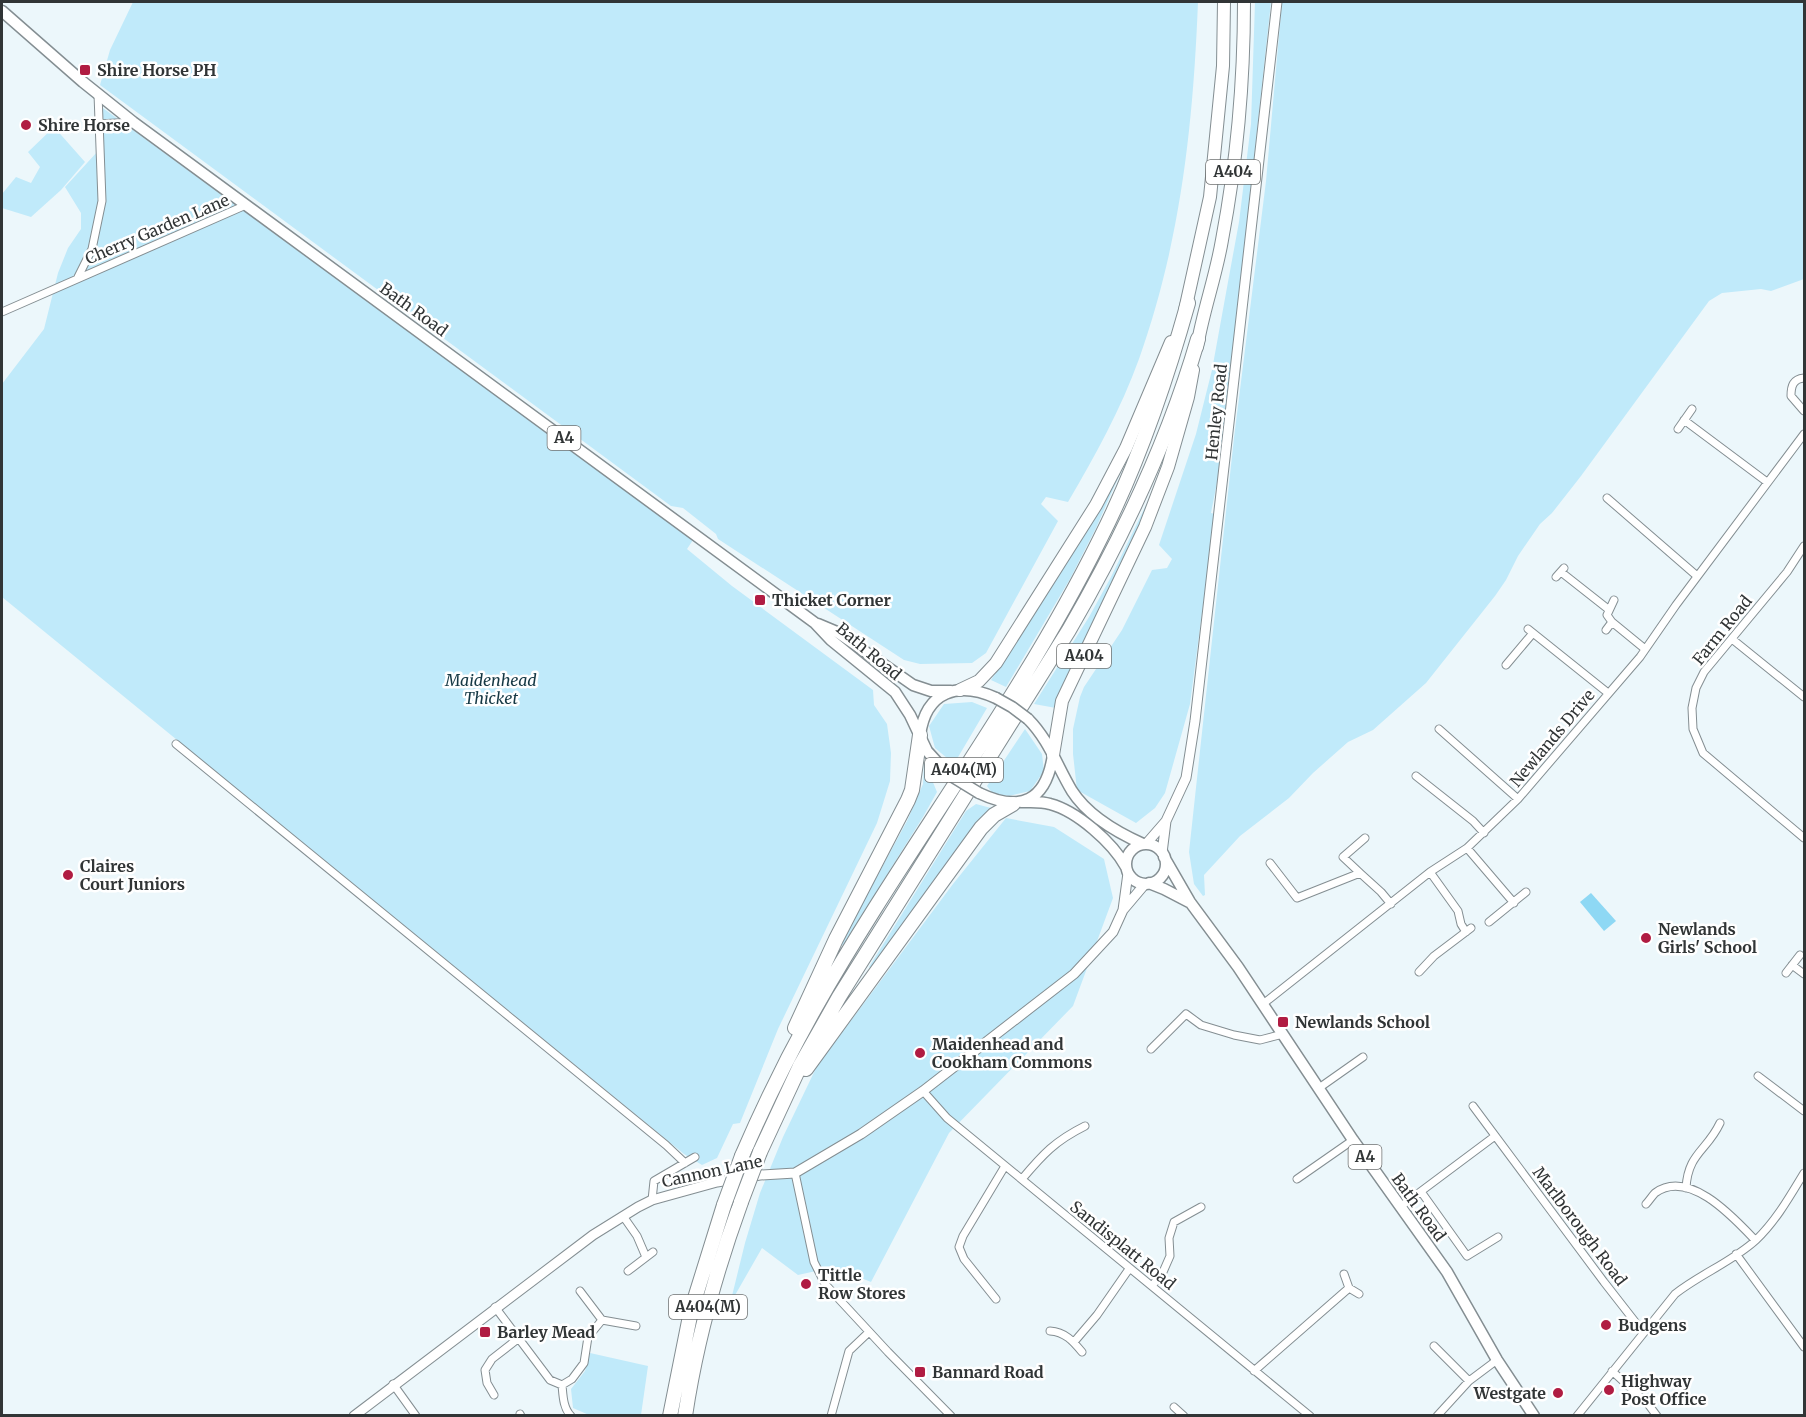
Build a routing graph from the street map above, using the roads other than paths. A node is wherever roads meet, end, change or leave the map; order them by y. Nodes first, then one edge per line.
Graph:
1 (1224, 2) edge
2 (1244, 2) edge
3 (1277, 2) edge
4 (2, 11) edge
5 (98, 94) junction
6 (133, 122) junction
7 (99, 124) junction
8 (246, 205) junction
9 (78, 278) junction
10 (1188, 303) junction
11 (2, 312) edge
12 (1198, 339) junction
13 (1804, 378) edge
14 (1692, 409) dead end
15 (1804, 411) edge
16 (1684, 420) junction
17 (1678, 429) dead end
18 (1804, 434) edge
19 (1767, 482) junction
20 (1607, 498) dead end
21 (1804, 549) edge
22 (1560, 572) dead end
23 (1697, 576) junction
24 (1614, 600) dead end
25 (1608, 609) junction
26 (1612, 622) junction
27 (815, 623) junction
28 (1606, 630) dead end
29 (1732, 639) junction
30 (1646, 649) junction
31 (1506, 665) dead end
32 (955, 691) junction
33 (1608, 693) junction
34 (1804, 697) edge
35 (1439, 729) dead end
36 (920, 735) junction
37 (177, 744) dead end
38 (1053, 755) junction
39 (1416, 776) dead end
40 (1518, 799) junction
41 (1017, 803) junction
42 (1166, 821) junction
43 (1485, 833) junction
44 (1365, 838) dead end
45 (1804, 838) edge
46 (1144, 844) junction
47 (1467, 848) junction
48 (1163, 855) junction
49 (1270, 863) dead end
50 (1127, 870) junction
51 (1430, 872) junction
52 (1360, 873) junction
53 (1147, 884) junction
54 (1526, 892) dead end
55 (1190, 903) junction
56 (1514, 903) junction
57 (1391, 904) junction
58 (1124, 910) junction
59 (1488, 922) dead end
60 (1800, 955) dead end
61 (1792, 965) junction
62 (1419, 972) dead end
63 (1786, 973) dead end
64 (1804, 974) edge
65 (1263, 1004) junction
66 (1283, 1034) junction
67 (1151, 1049) dead end
68 (1363, 1057) dead end
69 (1758, 1076) dead end
70 (775, 1083) junction
71 (1319, 1088) junction
72 (923, 1091) junction
73 (787, 1094) junction
74 (1473, 1106) dead end
75 (1804, 1111) edge
76 (1720, 1123) dead end
77 (1085, 1126) dead end
78 (1495, 1136) junction
79 (1353, 1140) junction
80 (695, 1157) dead end
81 (685, 1163) junction
82 (1005, 1166) junction
83 (795, 1173) junction
84 (1804, 1173) edge
85 (1022, 1179) junction
86 (1297, 1179) dead end
87 (1686, 1188) junction
88 (1422, 1192) junction
89 (652, 1200) junction
90 (1646, 1204) dead end
91 (1202, 1207) dead end
92 (1400, 1208) junction
93 (623, 1216) junction
94 (1498, 1237) dead end
95 (1755, 1240) junction
96 (1736, 1254) junction
97 (1129, 1269) junction
98 (628, 1271) dead end
99 (1344, 1274) dead end
100 (1152, 1286) junction
101 (1349, 1288) junction
102 (580, 1291) dead end
103 (1359, 1294) dead end
104 (996, 1299) dead end
105 (495, 1307) junction
106 (602, 1320) junction
107 (636, 1326) dead end
108 (1645, 1330) junction
109 (1050, 1331) dead end
110 (869, 1332) junction
111 (519, 1338) junction
112 (1074, 1342) junction
113 (1434, 1346) dead end
114 (1804, 1347) edge
115 (1082, 1352) dead end
116 (1497, 1360) junction
117 (1254, 1371) junction
118 (1612, 1371) junction
119 (1469, 1381) junction
120 (393, 1384) junction
121 (562, 1384) junction
122 (494, 1395) dead end
123 (1174, 1407) dead end
124 (569, 1414) edge
125 (1307, 1414) edge
126 (354, 1416) edge
127 (416, 1416) edge
128 (559, 1416) edge
129 (670, 1416) edge
130 (686, 1416) edge
131 (831, 1416) edge
132 (951, 1416) edge
133 (1184, 1416) edge
134 (1437, 1416) edge
135 (1534, 1416) edge
136 (1577, 1416) edge
137 (1657, 1416) edge

1 - 10 highway, A404
2 - 12 highway, A404
3 - 42 street, Henley Road
4 - 5 main road, Bath Road / A4
5 - 6 main road, Bath Road / A4
5 - 7 street, Cherry Garden Lane
6 - 7 street
6 - 8 main road, Bath Road / A4
7 - 9 street, Cherry Garden Lane
8 - 9 street, Cherry Garden Lane
8 - 27 main road, Bath Road / A4
9 - 11 street, Cherry Garden Lane
10 - 32 highway, A404
10 - 70 highway, A404(M)
12 - 38 highway, A404
12 - 73 highway, A404(M)
13 - 15 street
14 - 16 street
16 - 17 street
16 - 19 street
18 - 19 street, Newlands Drive
19 - 23 street, Newlands Drive
20 - 23 street
21 - 29 street, Farm Road
22 - 25 street
23 - 30 street, Newlands Drive
24 - 25 street
25 - 26 street
26 - 28 street
26 - 30 street
27 - 32 main road, Bath Road / A4
27 - 36 main road, Bath Road / A4
29 - 34 street
29 - 45 street, Farm Road
30 - 33 street, Newlands Drive
31 - 33 street
32 - 36 main road
32 - 38 main road, bridge
33 - 40 street, Newlands Drive
35 - 40 street
36 - 41 main road, bridge
36 - 70 highway, A404(M)
37 - 81 street
38 - 41 main road
38 - 46 main road
39 - 43 street
40 - 43 street, Newlands Drive
41 - 50 main road
41 - 73 highway, A404(M)
42 - 46 street, Henley Road
42 - 48 street, Henley Road
43 - 47 street, Newlands Drive
44 - 52 street
46 - 48 main road
46 - 50 main road
47 - 51 street, Newlands Drive
47 - 56 street
48 - 53 main road
48 - 55 main road, Bath Road / A4
49 - 52 street
50 - 53 main road
50 - 58 street, Cannon Lane
51 - 57 street, Newlands Drive
51 - 62 street
52 - 57 street
53 - 55 main road, Bath Road / A4
53 - 58 street, Cannon Lane
54 - 56 street
55 - 65 main road, Bath Road / A4
56 - 59 street
57 - 65 street, Newlands Drive
58 - 72 street, Cannon Lane
60 - 61 street
61 - 63 street
61 - 64 street
65 - 66 main road, Bath Road / A4
66 - 67 street
66 - 71 main road, Bath Road / A4
68 - 71 street
69 - 75 street
70 - 129 highway, A404(M), bridge
71 - 79 main road, Bath Road / A4
72 - 82 street, Sandisplatt Road
72 - 83 street, Cannon Lane
73 - 130 highway, A404(M), bridge
74 - 78 street, Marlborough Road
76 - 87 street
77 - 85 street
78 - 88 street
78 - 108 street, Marlborough Road
79 - 86 street
79 - 92 main road, Bath Road / A4
80 - 81 street
81 - 89 street
82 - 85 street, Sandisplatt Road
82 - 104 street
83 - 89 street, Cannon Lane
83 - 110 street
84 - 95 street
85 - 97 street, Sandisplatt Road
87 - 90 street
87 - 95 street
88 - 92 street
88 - 94 street
89 - 93 street, Cannon Lane
91 - 100 street
92 - 116 main road, Bath Road / A4
93 - 98 street
93 - 105 street, Cannon Lane
95 - 96 street
96 - 108 street
96 - 114 street
97 - 100 street, Sandisplatt Road
97 - 112 street
99 - 101 street
100 - 117 street, Sandisplatt Road
101 - 103 street
101 - 117 street
102 - 106 street
105 - 111 street
105 - 120 street, Cannon Lane
106 - 107 street
106 - 121 street
108 - 118 street
109 - 112 street
110 - 131 street
110 - 132 street
111 - 121 street
111 - 122 street
112 - 115 street
113 - 119 street
116 - 119 street
116 - 135 main road, Bath Road / A4
117 - 125 street, Sandisplatt Road
118 - 136 street
118 - 137 street
119 - 134 street
120 - 126 street, Cannon Lane
120 - 127 street
121 - 124 street
123 - 133 street
124 - 128 street

